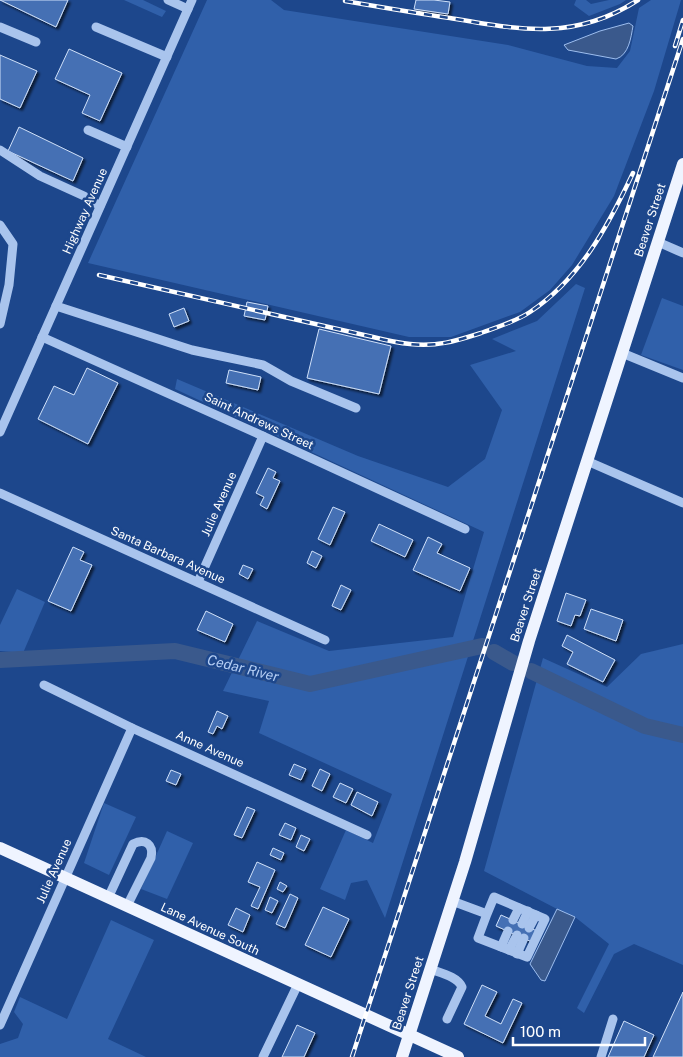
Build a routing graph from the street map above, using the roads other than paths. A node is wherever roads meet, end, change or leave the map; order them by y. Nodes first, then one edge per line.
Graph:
1 (168, 0) edge
2 (192, 0) edge
3 (188, 10) junction
4 (0, 26) edge
5 (96, 27) dead end
6 (36, 42) dead end
7 (167, 57) junction
8 (88, 130) dead end
9 (127, 147) junction
10 (0, 150) edge
11 (683, 164) edge
12 (100, 206) junction
13 (0, 225) edge
14 (658, 242) junction
15 (683, 253) edge
16 (56, 306) junction
17 (0, 324) edge
18 (42, 337) junction
19 (622, 354) junction
20 (683, 378) edge
21 (356, 408) dead end
22 (0, 432) edge
23 (263, 436) junction
24 (587, 461) junction
25 (0, 493) edge
26 (683, 502) edge
27 (465, 529) dead end
28 (198, 582) junction
29 (325, 640) dead end
30 (44, 685) dead end
31 (132, 728) junction
32 (367, 835) dead end
33 (0, 848) edge
34 (65, 878) junction
35 (108, 898) junction
36 (452, 901) junction
37 (127, 906) junction
38 (528, 911) junction
39 (487, 914) junction
40 (509, 950) junction
41 (430, 969) junction
42 (298, 984) junction
43 (2, 1014) edge
44 (447, 1018) dead end
45 (613, 1019) dead end
46 (0, 1025) edge
47 (409, 1036) junction
48 (263, 1057) edge
49 (402, 1057) edge
50 (458, 1057) edge
51 (601, 1057) edge

1 - 3 street
2 - 3 street, Highway Avenue
3 - 7 street, Highway Avenue
4 - 6 street
5 - 7 street
7 - 9 street, Highway Avenue
8 - 9 street
9 - 12 street, Highway Avenue
10 - 12 street
11 - 14 main road, Beaver Street
12 - 16 street, Highway Avenue
13 - 17 street
14 - 15 street
14 - 19 main road, Beaver Street
16 - 18 street, Highway Avenue
16 - 21 street
18 - 22 street, Highway Avenue
18 - 23 street, Saint Andrews Street
19 - 20 street
19 - 24 main road, Beaver Street
23 - 27 street, Saint Andrews Street
23 - 28 street, Julie Avenue
24 - 26 street
24 - 36 main road, Beaver Street
25 - 28 street, Santa Barbara Avenue
28 - 29 street, Santa Barbara Avenue
30 - 31 street, Anne Avenue
31 - 32 street, Anne Avenue
31 - 34 street, Julie Avenue
33 - 34 main road, Lane Avenue South
34 - 35 main road, Lane Avenue South
34 - 43 street, Julie Avenue
35 - 37 main road, Lane Avenue South
35 - 37 street
36 - 39 street
36 - 41 main road, Beaver Street
37 - 42 main road, Lane Avenue South
38 - 38 street
38 - 39 street
38 - 40 street
39 - 40 street
40 - 40 street
41 - 44 street
41 - 47 main road, Beaver Street
42 - 47 main road, Lane Avenue South
42 - 48 street
43 - 46 street, Julie Avenue
45 - 51 street
47 - 49 main road, Beaver Street
47 - 50 main road, Lane Avenue South

